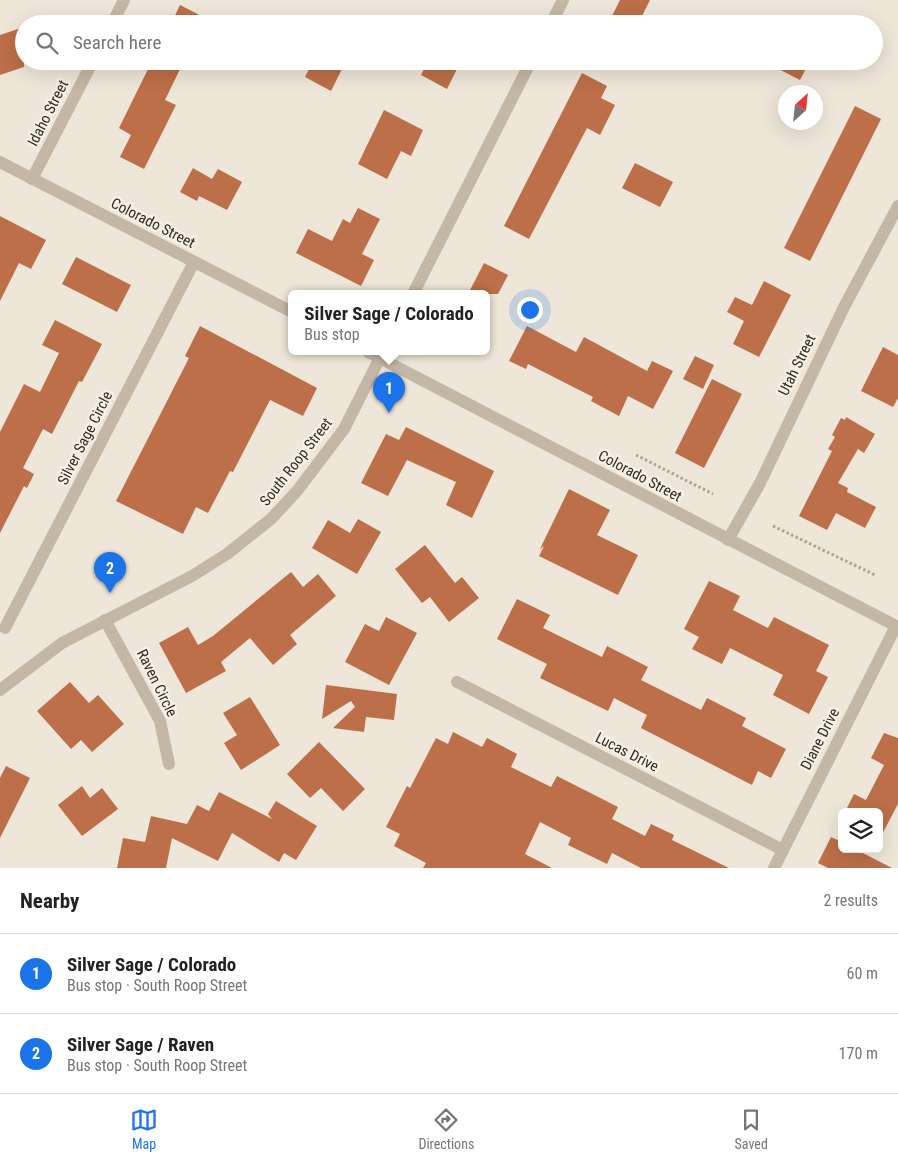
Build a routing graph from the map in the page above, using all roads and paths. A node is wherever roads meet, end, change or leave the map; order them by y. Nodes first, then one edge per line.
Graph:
1 (124, 0) edge
2 (563, 0) edge
3 (116, 15) edge
4 (556, 15) edge
5 (88, 70) edge
6 (527, 70) edge
7 (0, 162) edge
8 (32, 179) junction
9 (898, 206) edge
10 (194, 262) junction
11 (415, 290) edge
12 (288, 310) edge
13 (382, 355) edge
14 (636, 455) dead end
15 (713, 494) dead end
16 (773, 526) dead end
17 (728, 540) junction
18 (875, 575) dead end
19 (105, 620) junction
20 (897, 626) edge
21 (5, 628) dead end
22 (457, 682) dead end
23 (0, 690) edge
24 (169, 764) dead end
25 (783, 850) junction
26 (774, 868) edge

1 - 3 street
2 - 4 street
5 - 8 street, Idaho Street
6 - 11 street
7 - 8 street, Colorado Street
8 - 10 street, Colorado Street
9 - 17 street, Utah Street
10 - 12 street, Colorado Street
10 - 21 street, Silver Sage Circle
13 - 17 street, Colorado Street
13 - 19 street, South Roop Street
14 - 15 path
16 - 18 path
17 - 20 street, Colorado Street
19 - 23 street, South Roop Street
19 - 24 street, Raven Circle
20 - 25 street, Diane Drive
22 - 25 street, Lucas Drive
25 - 26 street, Diane Drive

